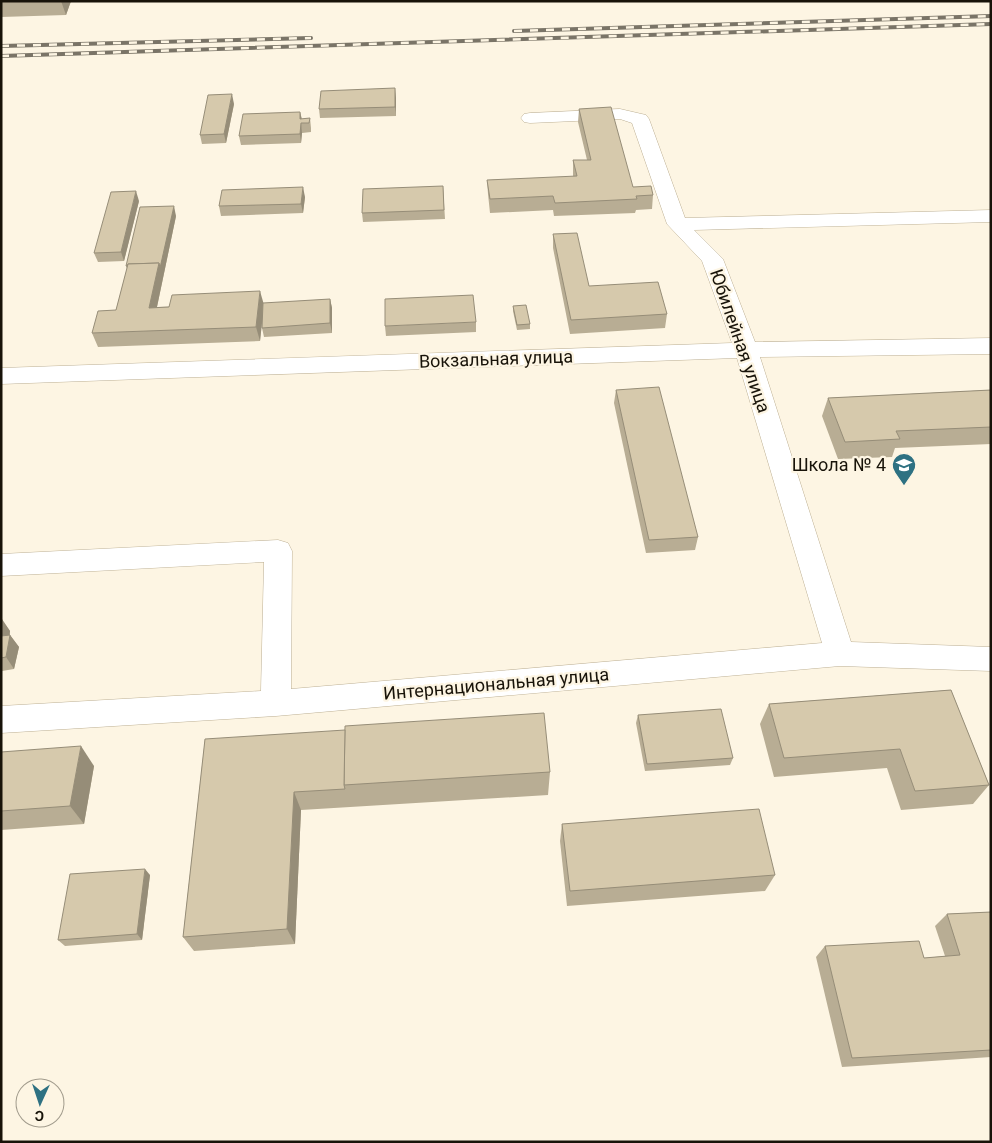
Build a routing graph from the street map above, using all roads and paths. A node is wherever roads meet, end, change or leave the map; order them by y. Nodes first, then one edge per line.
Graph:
1 (530, 118) dead end
2 (991, 216) edge
3 (677, 224) junction
4 (991, 346) edge
5 (746, 350) junction
6 (1, 376) edge
7 (1, 565) edge
8 (840, 654) junction
9 (991, 659) edge
10 (276, 703) junction
11 (1, 720) edge

1 - 3 street, Юбилейная улица
2 - 3 street
3 - 5 street, Юбилейная улица
4 - 5 street, Вокзальная улица
5 - 6 street, Вокзальная улица
5 - 8 street, Юбилейная улица
7 - 10 street
8 - 9 street, Интернациональная улица
8 - 10 street, Интернациональная улица
10 - 11 street, Интернациональная улица

